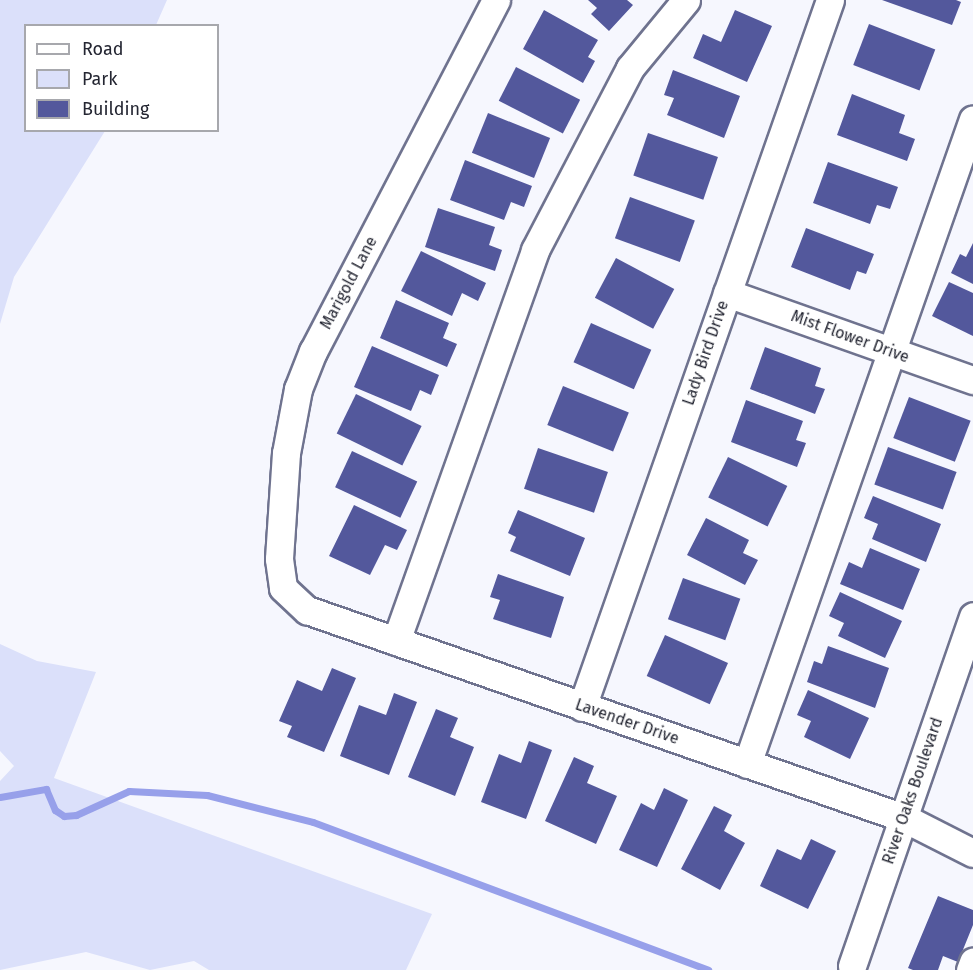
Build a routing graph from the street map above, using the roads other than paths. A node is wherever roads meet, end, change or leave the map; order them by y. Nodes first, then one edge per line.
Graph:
1 (496, 0) edge
2 (686, 0) edge
3 (830, 0) edge
4 (973, 119) edge
5 (727, 293) junction
6 (891, 351) junction
7 (973, 380) edge
8 (283, 588) joint
9 (973, 616) edge
10 (396, 641) junction
11 (582, 707) junction
12 (747, 764) junction
13 (904, 818) junction
14 (973, 853) edge
15 (973, 962) edge
16 (852, 966) dead end
17 (970, 970) edge

1 - 8 street, Marigold Lane
2 - 10 street
3 - 5 street, Lady Bird Drive
4 - 6 street
5 - 6 street, Mist Flower Drive
5 - 11 street, Lady Bird Drive
6 - 7 street, Mist Flower Drive
6 - 12 street
8 - 10 street, Lavender Drive
9 - 13 street, River Oaks Boulevard
10 - 11 street, Lavender Drive
11 - 12 street, Lavender Drive
12 - 13 street, Lavender Drive
13 - 14 street, Lavender Drive
13 - 16 street, River Oaks Boulevard
15 - 17 street

